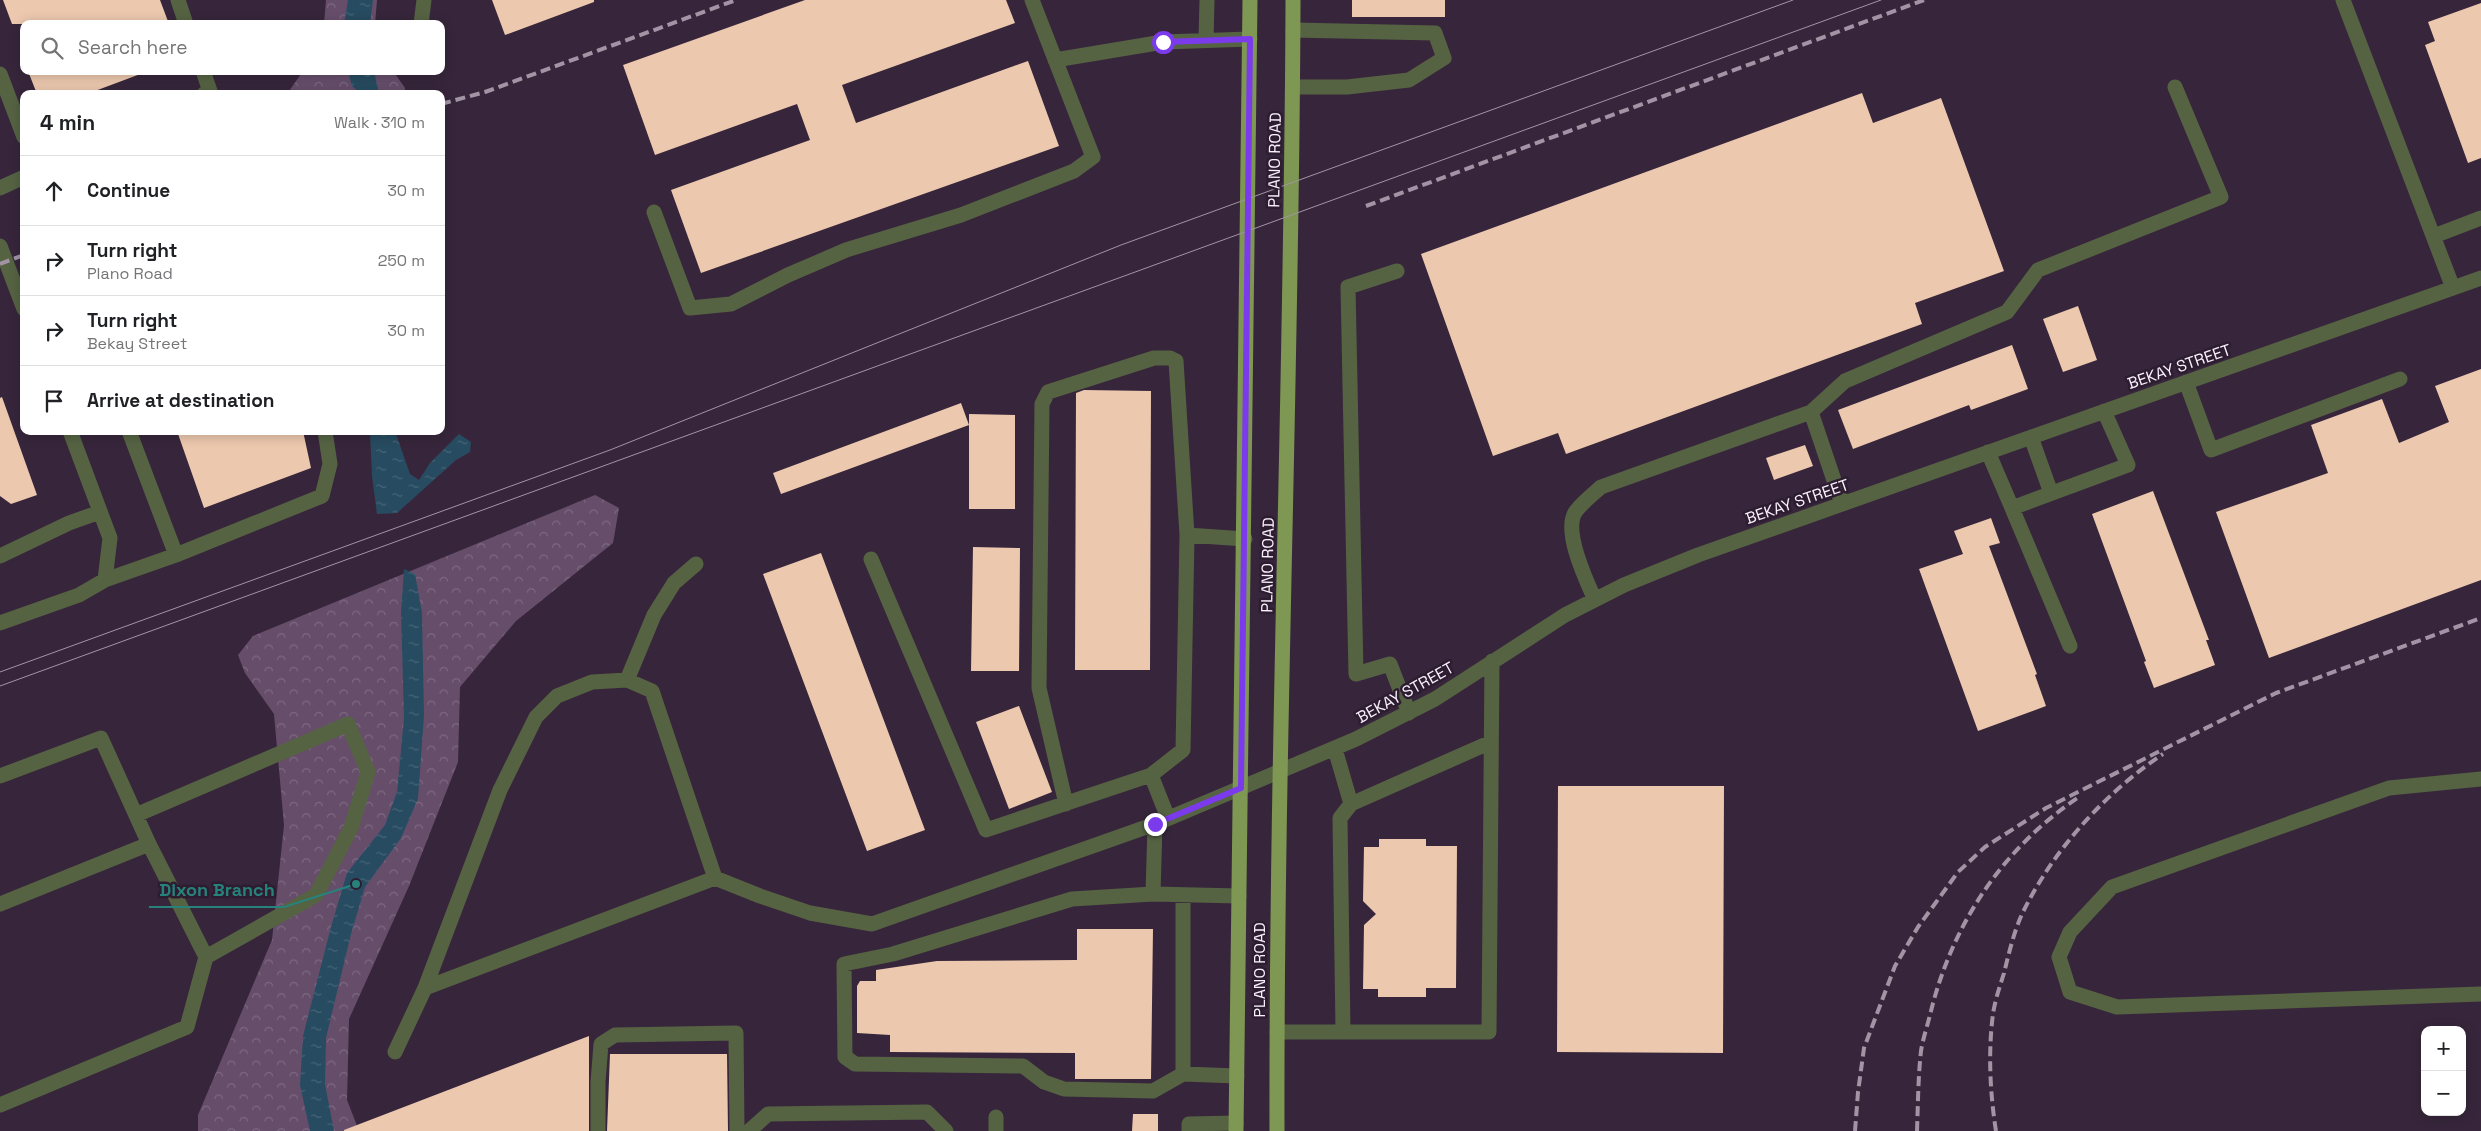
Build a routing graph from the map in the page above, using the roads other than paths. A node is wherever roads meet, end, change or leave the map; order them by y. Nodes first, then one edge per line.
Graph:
1 (178, 0) edge
2 (424, 0) edge
3 (1032, 0) edge
4 (1206, 0) edge
5 (1250, 0) edge
6 (1293, 0) edge
7 (2343, 0) edge
8 (185, 20) edge
9 (422, 20) edge
10 (1293, 30) junction
11 (1250, 39) junction
12 (1206, 40) junction
13 (1055, 60) junction
14 (0, 74) edge
15 (204, 75) edge
16 (1293, 87) junction
17 (2175, 87) dead end
18 (210, 90) edge
19 (20, 126) edge
20 (20, 179) edge
21 (0, 188) edge
22 (654, 212) dead end
23 (2481, 218) edge
24 (2434, 236) junction
25 (0, 246) edge
26 (1397, 271) dead end
27 (2481, 278) edge
28 (2453, 288) junction
29 (20, 291) edge
30 (2400, 379) dead end
31 (2186, 382) junction
32 (2104, 411) junction
33 (1811, 412) junction
34 (71, 435) edge
35 (131, 435) edge
36 (326, 435) edge
37 (2031, 437) junction
38 (1988, 452) junction
39 (2051, 493) junction
40 (1842, 504) junction
41 (2012, 508) junction
42 (100, 512) junction
43 (1187, 535) junction
44 (1245, 539) junction
45 (176, 555) junction
46 (0, 556) edge
47 (871, 559) dead end
48 (696, 564) dead end
49 (105, 580) junction
50 (1595, 600) junction
51 (0, 623) edge
52 (2070, 646) dead end
53 (1492, 661) junction
54 (627, 680) junction
55 (1409, 713) junction
56 (1491, 742) junction
57 (1335, 748) junction
58 (1280, 771) junction
59 (1152, 775) junction
60 (0, 776) edge
61 (2481, 779) edge
62 (1241, 788) junction
63 (1066, 804) junction
64 (1351, 804) junction
65 (136, 815) junction
66 (1161, 821) junction
67 (149, 844) junction
68 (715, 878) junction
69 (1153, 894) junction
70 (1183, 895) junction
71 (1239, 896) junction
72 (0, 904) edge
73 (206, 956) junction
74 (425, 988) junction
75 (2481, 994) edge
76 (1277, 1032) junction
77 (1342, 1032) junction
78 (395, 1052) dead end
79 (1184, 1074) junction
80 (1237, 1076) junction
81 (0, 1105) edge
82 (1236, 1127) edge
83 (598, 1131) edge
84 (736, 1131) edge
85 (749, 1131) edge
86 (946, 1131) edge
87 (1189, 1131) edge
88 (1277, 1131) edge

1 - 8 street
2 - 9 street
3 - 13 street
4 - 12 street
5 - 11 main road, PLANO ROAD
6 - 10 main road, PLANO ROAD
7 - 24 street
10 - 16 main road, PLANO ROAD
10 - 16 street
11 - 12 street
11 - 44 main road, PLANO ROAD
12 - 13 street
13 - 22 street
14 - 19 street
15 - 18 street
16 - 58 main road, PLANO ROAD
17 - 33 street
20 - 21 street
23 - 24 street
24 - 28 street
25 - 29 street
26 - 55 street
27 - 28 street, BEKAY STREET
28 - 31 street, BEKAY STREET
30 - 31 street
31 - 32 street, BEKAY STREET
32 - 37 street, BEKAY STREET
32 - 39 street
33 - 40 street
33 - 50 street
34 - 42 street
35 - 45 street
36 - 45 street
37 - 38 street, BEKAY STREET
37 - 39 street
38 - 40 street, BEKAY STREET
38 - 41 street
39 - 41 street
40 - 50 street, BEKAY STREET
41 - 52 street
42 - 46 street
42 - 49 street
43 - 44 street
43 - 59 street
43 - 63 street
44 - 62 main road, PLANO ROAD
45 - 49 street
47 - 63 street
48 - 54 street
49 - 51 street
50 - 53 street, BEKAY STREET
53 - 55 street, BEKAY STREET
53 - 56 street
54 - 68 street
54 - 74 street
55 - 57 street, BEKAY STREET
56 - 64 street
56 - 77 street
57 - 58 street, BEKAY STREET
57 - 64 street
58 - 62 street, BEKAY STREET
58 - 76 main road, PLANO ROAD
59 - 63 street
59 - 66 street
60 - 65 street
61 - 75 street
62 - 66 street, BEKAY STREET
62 - 71 main road, PLANO ROAD
64 - 77 street
65 - 67 street
65 - 73 street
66 - 68 street, BEKAY STREET
66 - 69 street
67 - 72 street
67 - 73 street
68 - 74 street
69 - 70 street
69 - 79 street
70 - 71 street
70 - 79 street
71 - 80 main road, PLANO ROAD
73 - 81 street
74 - 78 street
76 - 77 street
76 - 88 main road, PLANO ROAD
79 - 80 street
80 - 82 main road, PLANO ROAD
82 - 87 street
83 - 84 street
85 - 86 street

